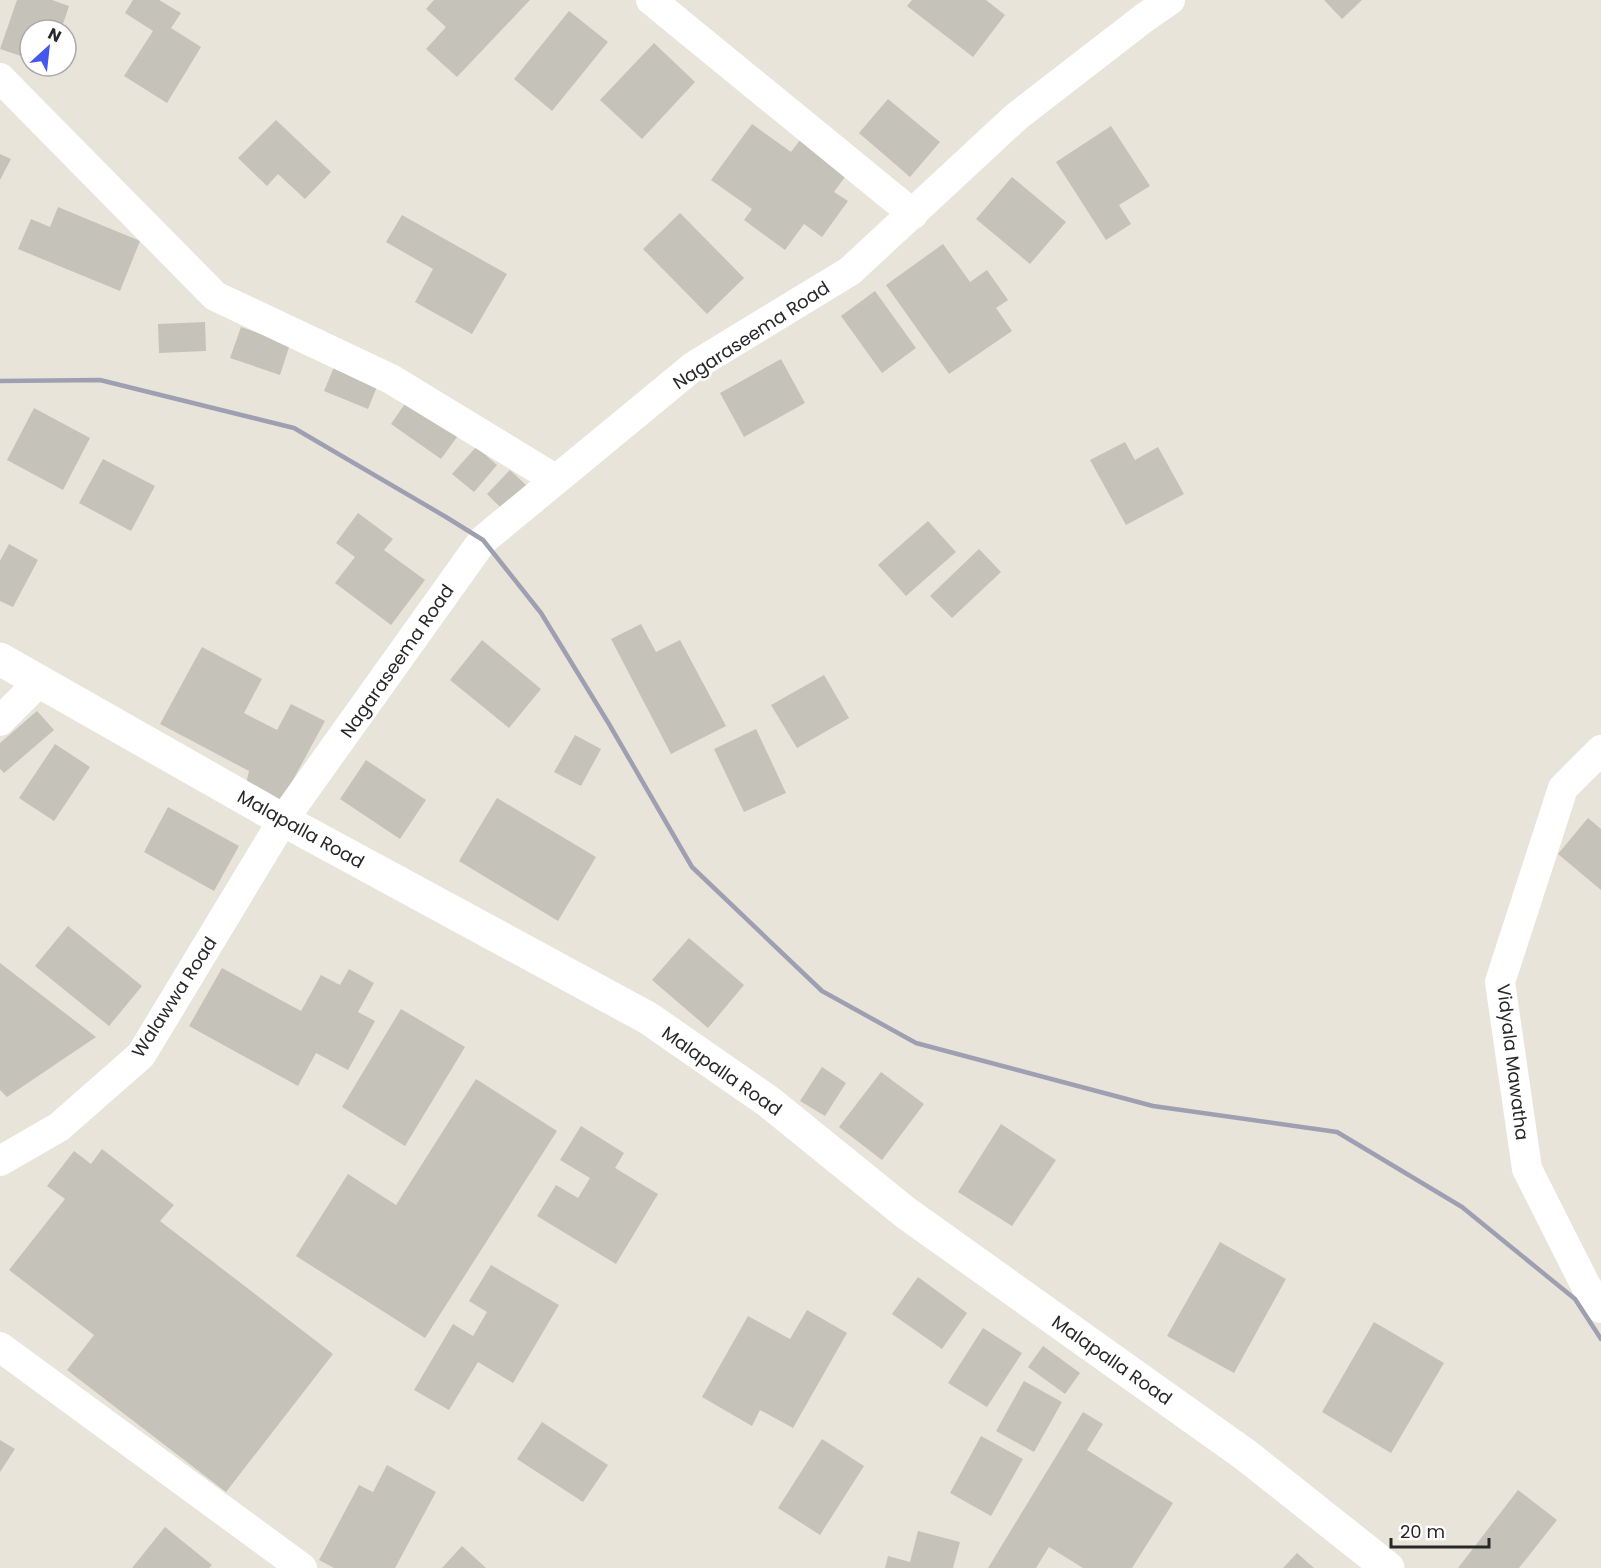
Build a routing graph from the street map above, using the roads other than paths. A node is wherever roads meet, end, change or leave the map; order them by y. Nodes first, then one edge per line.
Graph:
1 (651, 0) edge
2 (1170, 0) edge
3 (0, 78) edge
4 (913, 214) junction
5 (555, 479) junction
6 (0, 659) edge
7 (39, 682) junction
8 (0, 721) edge
9 (1601, 750) edge
10 (283, 820) junction
11 (0, 1161) edge
12 (1601, 1308) edge
13 (0, 1347) edge
14 (302, 1568) edge
15 (1388, 1568) edge

1 - 4 street
2 - 4 street, Nagaraseema Road
3 - 5 street
4 - 5 street, Nagaraseema Road
5 - 10 street, Nagaraseema Road
6 - 7 street, Malapalla Road
7 - 8 street
7 - 10 street, Malapalla Road
9 - 12 street, Vidyala Mawatha
10 - 11 street, Walawwa Road
10 - 15 street, Malapalla Road
13 - 14 street

